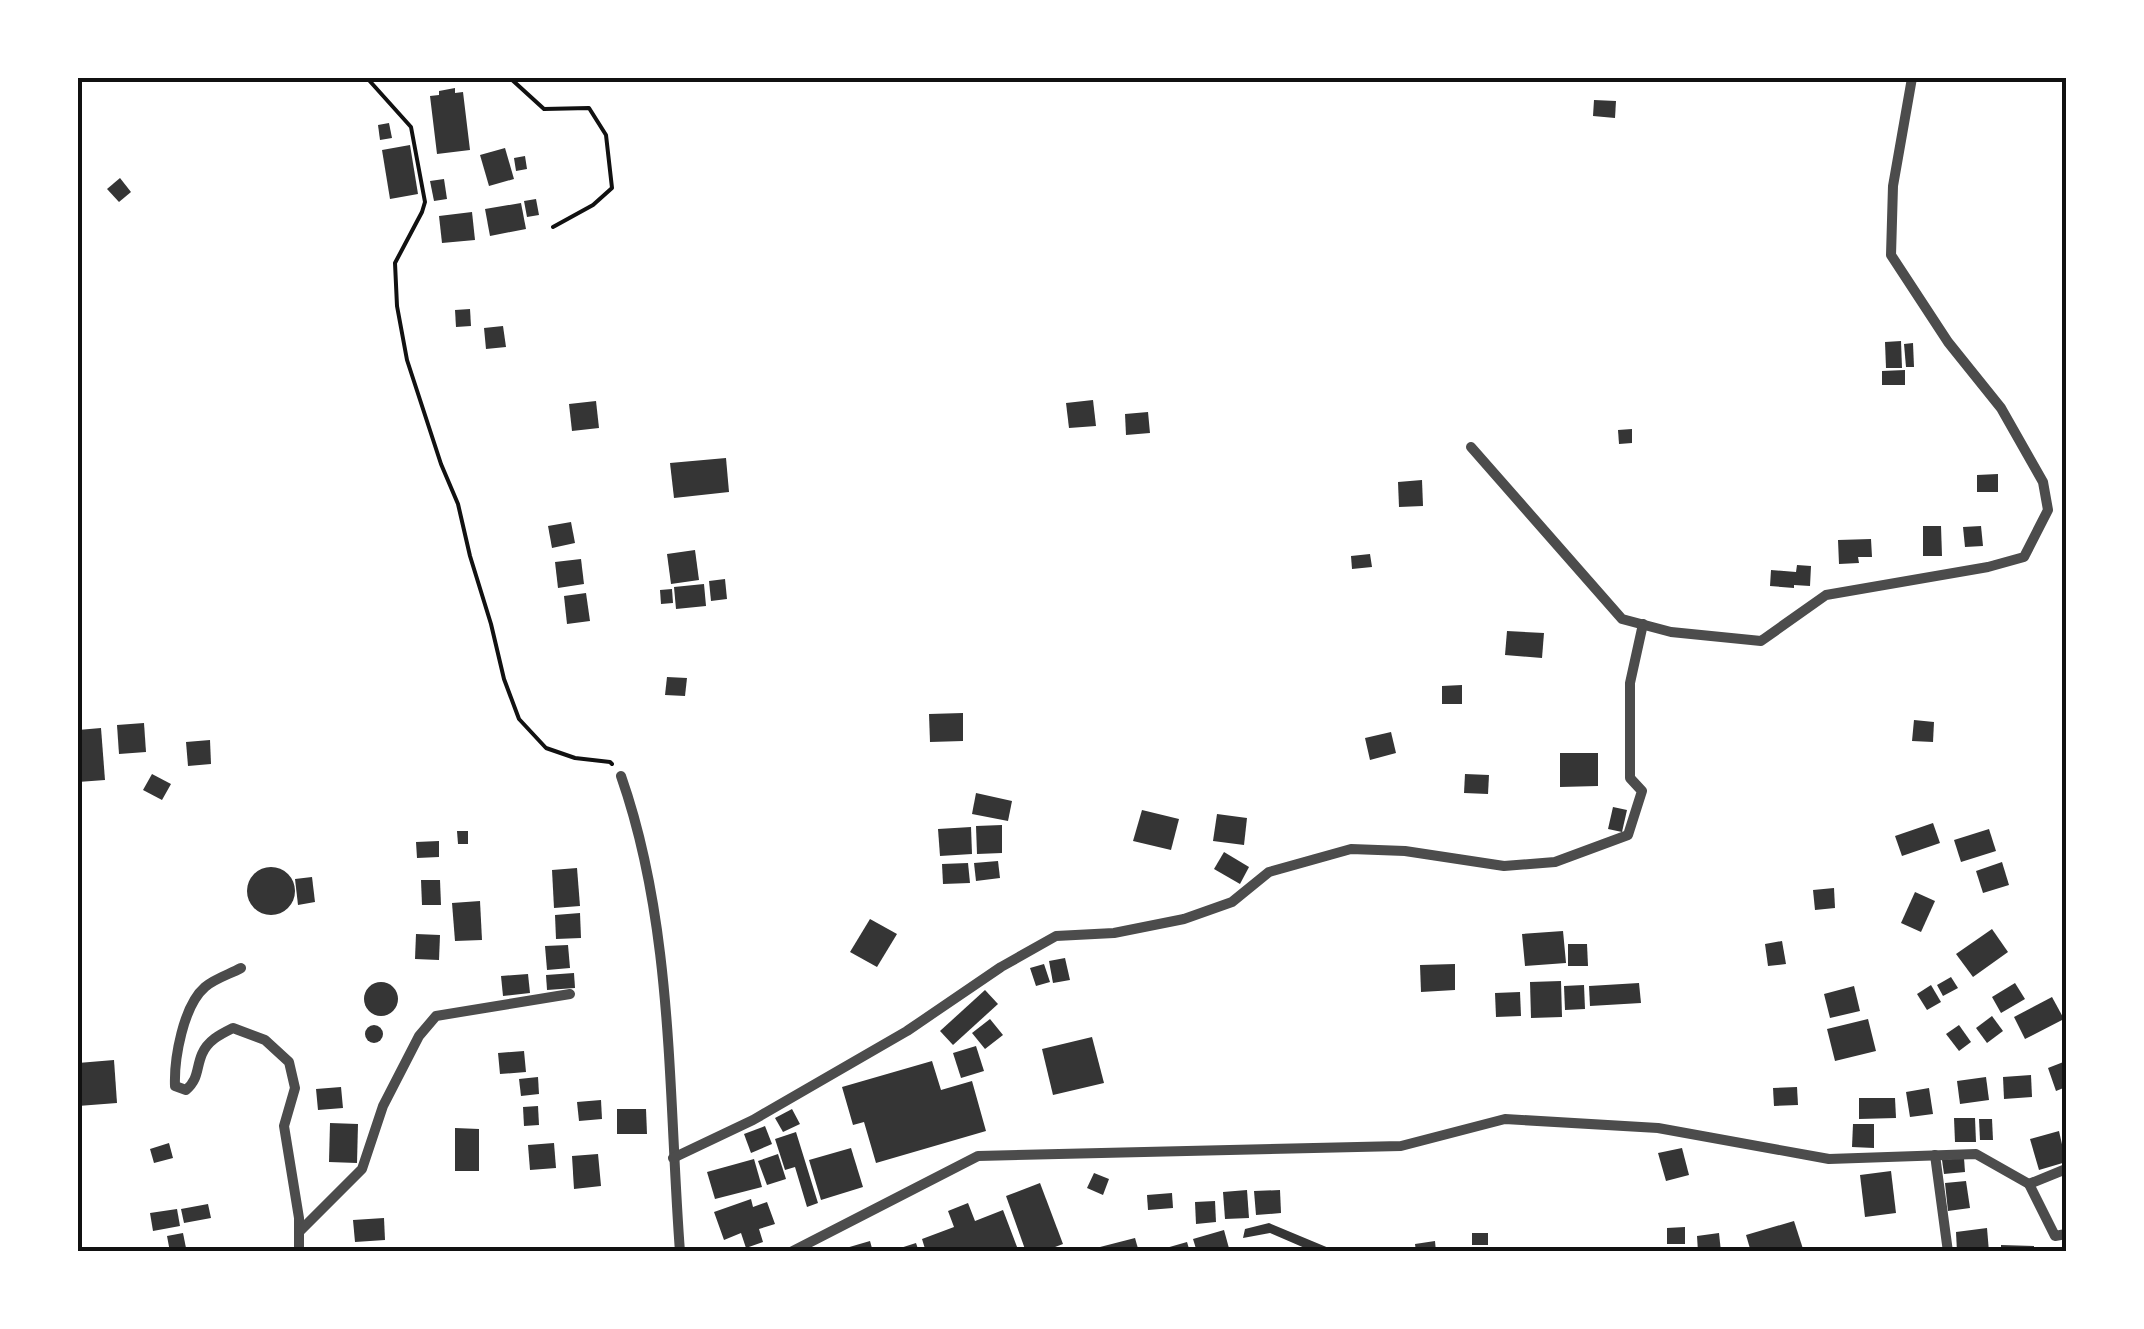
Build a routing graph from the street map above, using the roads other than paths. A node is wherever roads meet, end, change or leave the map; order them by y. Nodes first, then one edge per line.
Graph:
1 (1912, 78) edge
2 (1471, 447) dead end
3 (1643, 624) junction
4 (621, 776) road end
5 (241, 968) dead end
6 (570, 994) dead end
7 (1935, 1155) junction
8 (673, 1158) junction
9 (2066, 1169) edge
10 (2029, 1184) junction
11 (299, 1231) junction
12 (2066, 1234) edge
13 (299, 1252) edge
14 (680, 1252) edge
15 (790, 1252) edge
16 (1948, 1252) edge

1 - 3 street
2 - 3 street
3 - 8 street
4 - 8 street
5 - 11 street
6 - 11 street
7 - 10 street
7 - 15 street
7 - 16 street
8 - 14 street
9 - 10 street
10 - 12 street
11 - 13 street

